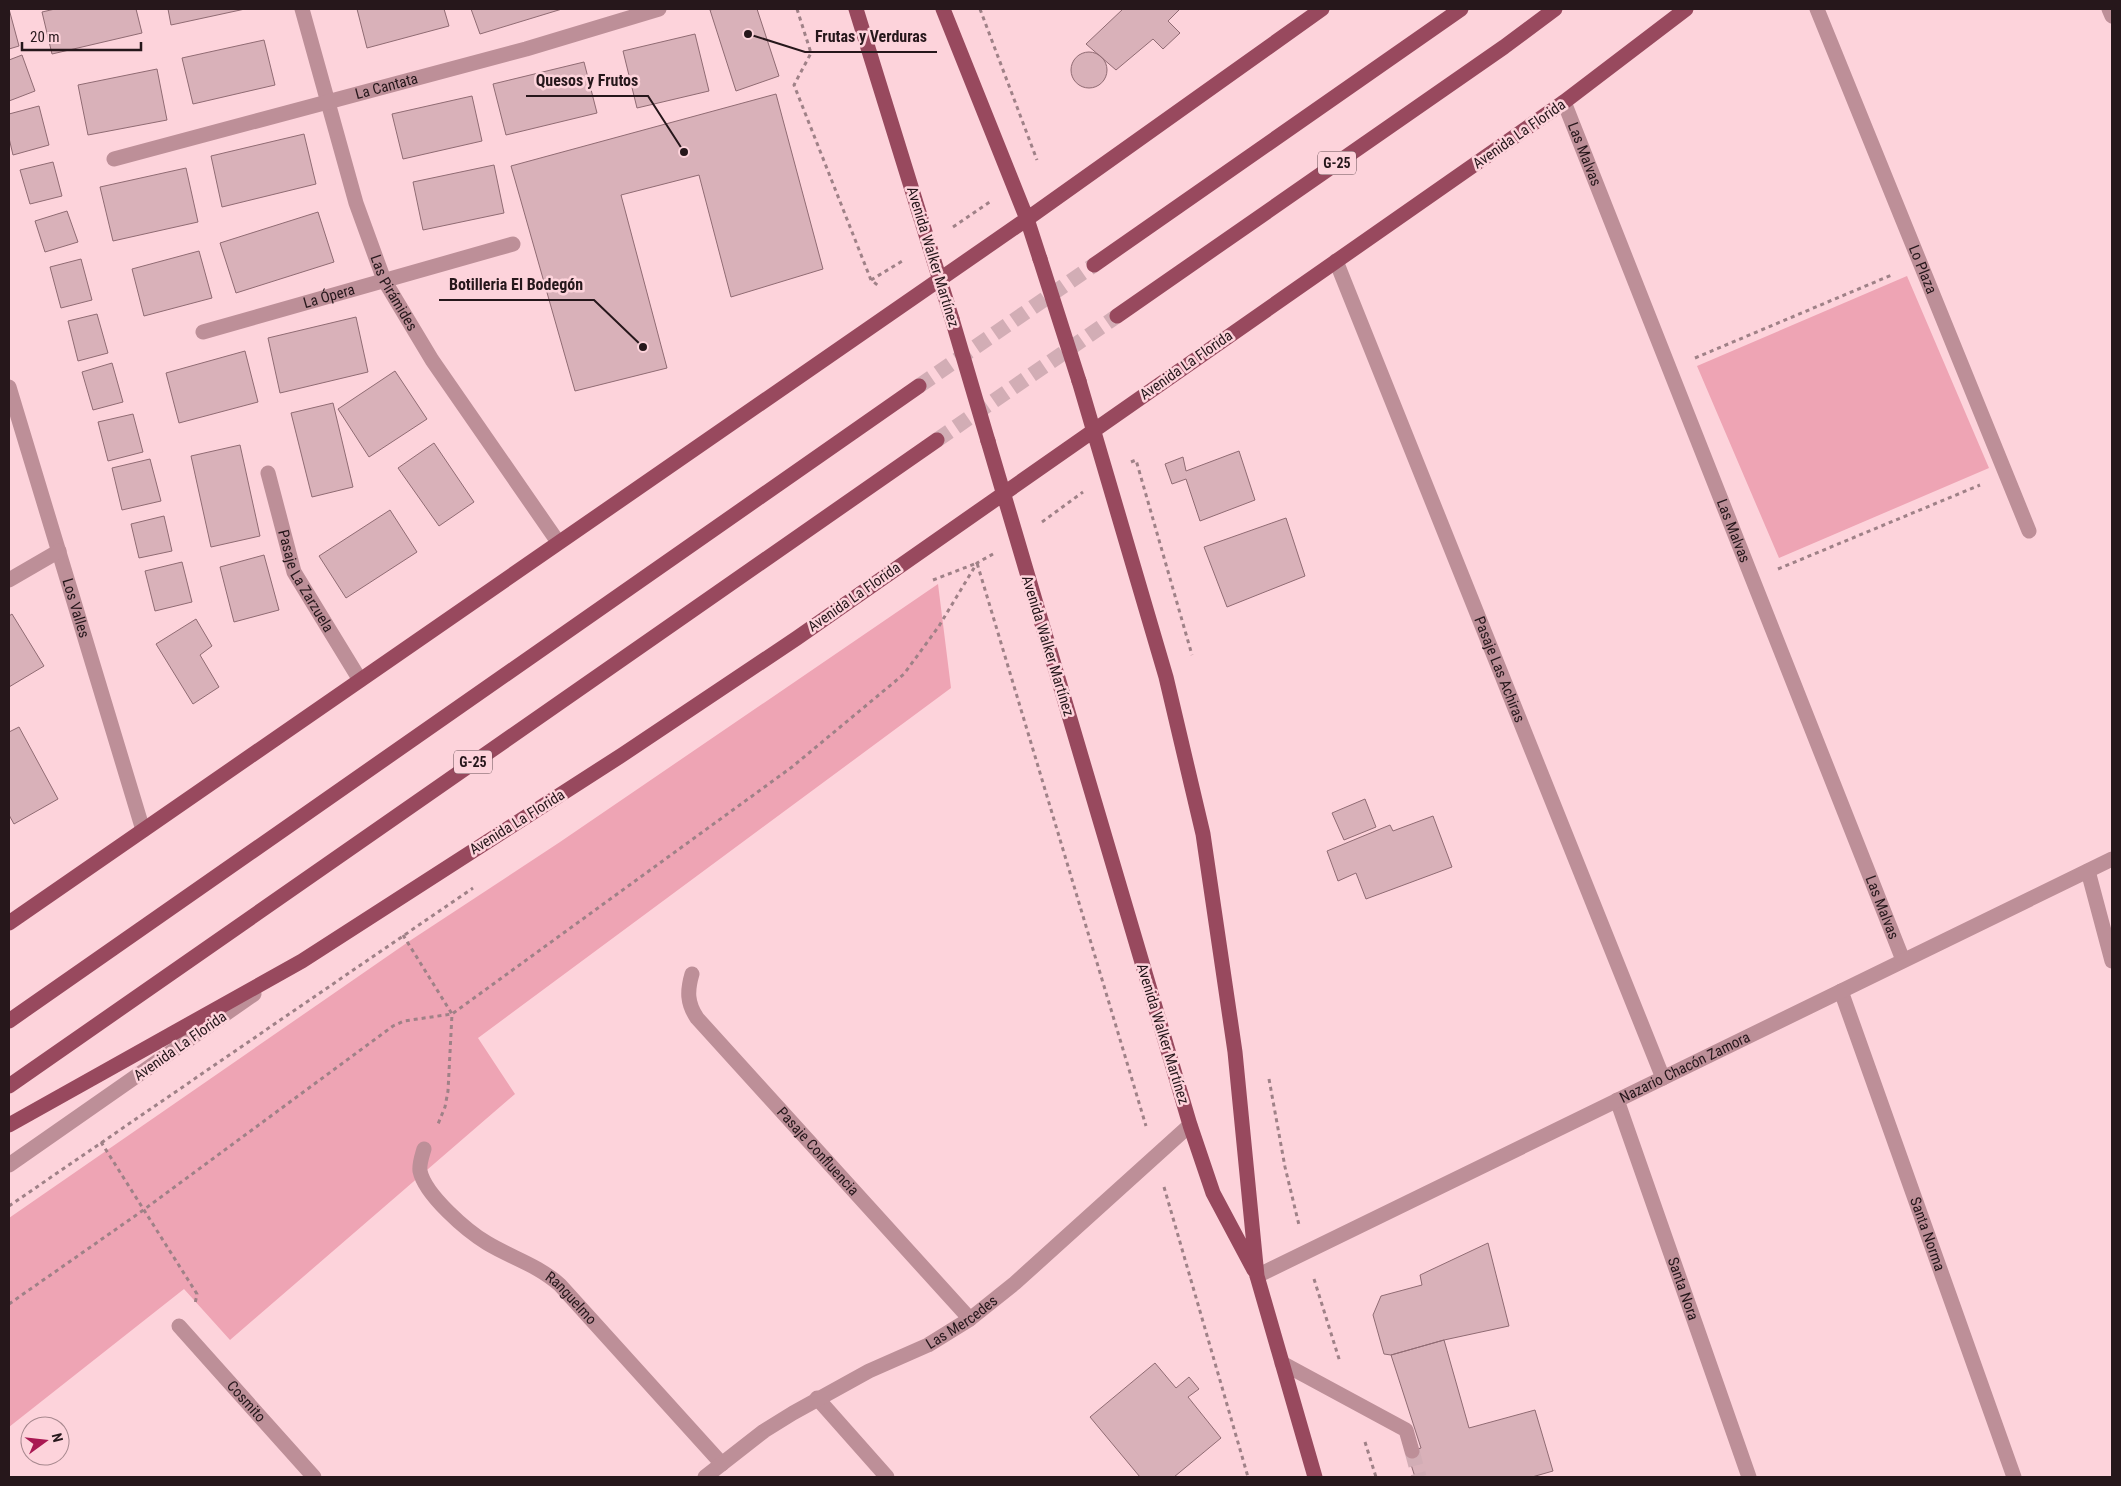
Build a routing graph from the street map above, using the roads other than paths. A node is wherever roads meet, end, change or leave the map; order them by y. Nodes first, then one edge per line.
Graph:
1 (302, 9) edge
2 (659, 9) edge
3 (856, 9) edge
4 (943, 9) edge
5 (1322, 9) edge
6 (1461, 9) edge
7 (1555, 9) edge
8 (1686, 9) edge
9 (1817, 9) edge
10 (2109, 9) edge
11 (2112, 16) edge
12 (327, 100) junction
13 (1564, 102) junction
14 (114, 158) dead end
15 (1027, 219) junction
16 (513, 244) dead end
17 (1336, 261) junction
18 (1094, 265) tunnel mouth
19 (940, 277) junction
20 (384, 280) junction
21 (1117, 316) tunnel mouth
22 (203, 332) dead end
23 (919, 386) tunnel mouth
24 (9, 387) edge
25 (1094, 430) junction
26 (937, 440) tunnel mouth
27 (268, 473) dead end
28 (1002, 494) junction
29 (2029, 530) dead end
30 (558, 542) junction
31 (59, 551) junction
32 (9, 580) edge
33 (360, 680) junction
34 (143, 830) junction
35 (2112, 859) edge
36 (2088, 871) junction
37 (9, 923) edge
38 (1903, 960) junction
39 (302, 961) junction
40 (2112, 961) edge
41 (692, 974) dead end
42 (1841, 991) junction
43 (9, 1021) edge
44 (1663, 1078) junction
45 (9, 1086) edge
46 (1617, 1100) junction
47 (9, 1125) edge
48 (1190, 1126) junction
49 (424, 1149) road end
50 (9, 1165) edge
51 (1257, 1276) junction
52 (970, 1319) junction
53 (179, 1326) road end
54 (1282, 1363) junction
55 (817, 1398) junction
56 (1412, 1451) tunnel mouth
57 (722, 1464) junction
58 (314, 1477) edge
59 (705, 1477) edge
60 (887, 1477) edge
61 (1315, 1477) edge
62 (1749, 1477) edge
63 (2014, 1477) edge

1 - 12 street, Las Pirámides
2 - 12 street, La Cantata
3 - 19 main road, Avenida Walker Martínez
4 - 15 main road, Avenida Walker Martínez
5 - 15 main road
6 - 18 main road
7 - 21 main road, G-25
8 - 13 main road, Avenida La Florida
9 - 29 street, Lo Plaza
10 - 11 street
12 - 14 street, La Cantata
12 - 20 street, Las Pirámides
13 - 17 main road, Avenida La Florida
13 - 38 street, Las Malvas
15 - 19 main road
15 - 25 main road, Avenida Walker Martínez, bridge
16 - 20 street, La Ópera
17 - 25 main road, Avenida La Florida
17 - 44 street, Pasaje Las Achiras
19 - 28 main road, Avenida Walker Martínez, bridge
19 - 30 main road
20 - 22 street, La Ópera
20 - 30 street, Las Pirámides
23 - 43 main road
24 - 31 street, Los Valles
25 - 28 main road, Avenida La Florida
25 - 51 main road, Avenida Walker Martínez
26 - 45 main road, G-25
27 - 33 street, Pasaje La Zarzuela
28 - 39 main road, Avenida La Florida
28 - 48 main road, Avenida Walker Martínez
30 - 33 main road
31 - 32 street
31 - 34 street, Los Valles
33 - 34 main road
34 - 37 main road
35 - 36 street, Nazario Chacón Zamora
36 - 38 street, Nazario Chacón Zamora
36 - 40 street
38 - 42 street, Nazario Chacón Zamora
39 - 47 main road
39 - 50 street, Avenida La Florida
41 - 52 street, Pasaje Confluencia
42 - 44 street, Nazario Chacón Zamora
42 - 63 street, Santa Norma
44 - 46 street, Nazario Chacón Zamora
46 - 51 street, Nazario Chacón Zamora
46 - 62 street, Santa Nora
48 - 51 main road, Avenida Walker Martínez
48 - 52 street, Las Mercedes
49 - 57 street, Ranguelmo
51 - 54 main road, Avenida Walker Martínez
52 - 55 street, Las Mercedes
53 - 58 street, Cosmito
54 - 56 street
54 - 61 main road, Avenida Walker Martínez
55 - 57 street, Las Mercedes
55 - 60 street
57 - 59 street, Las Mercedes

